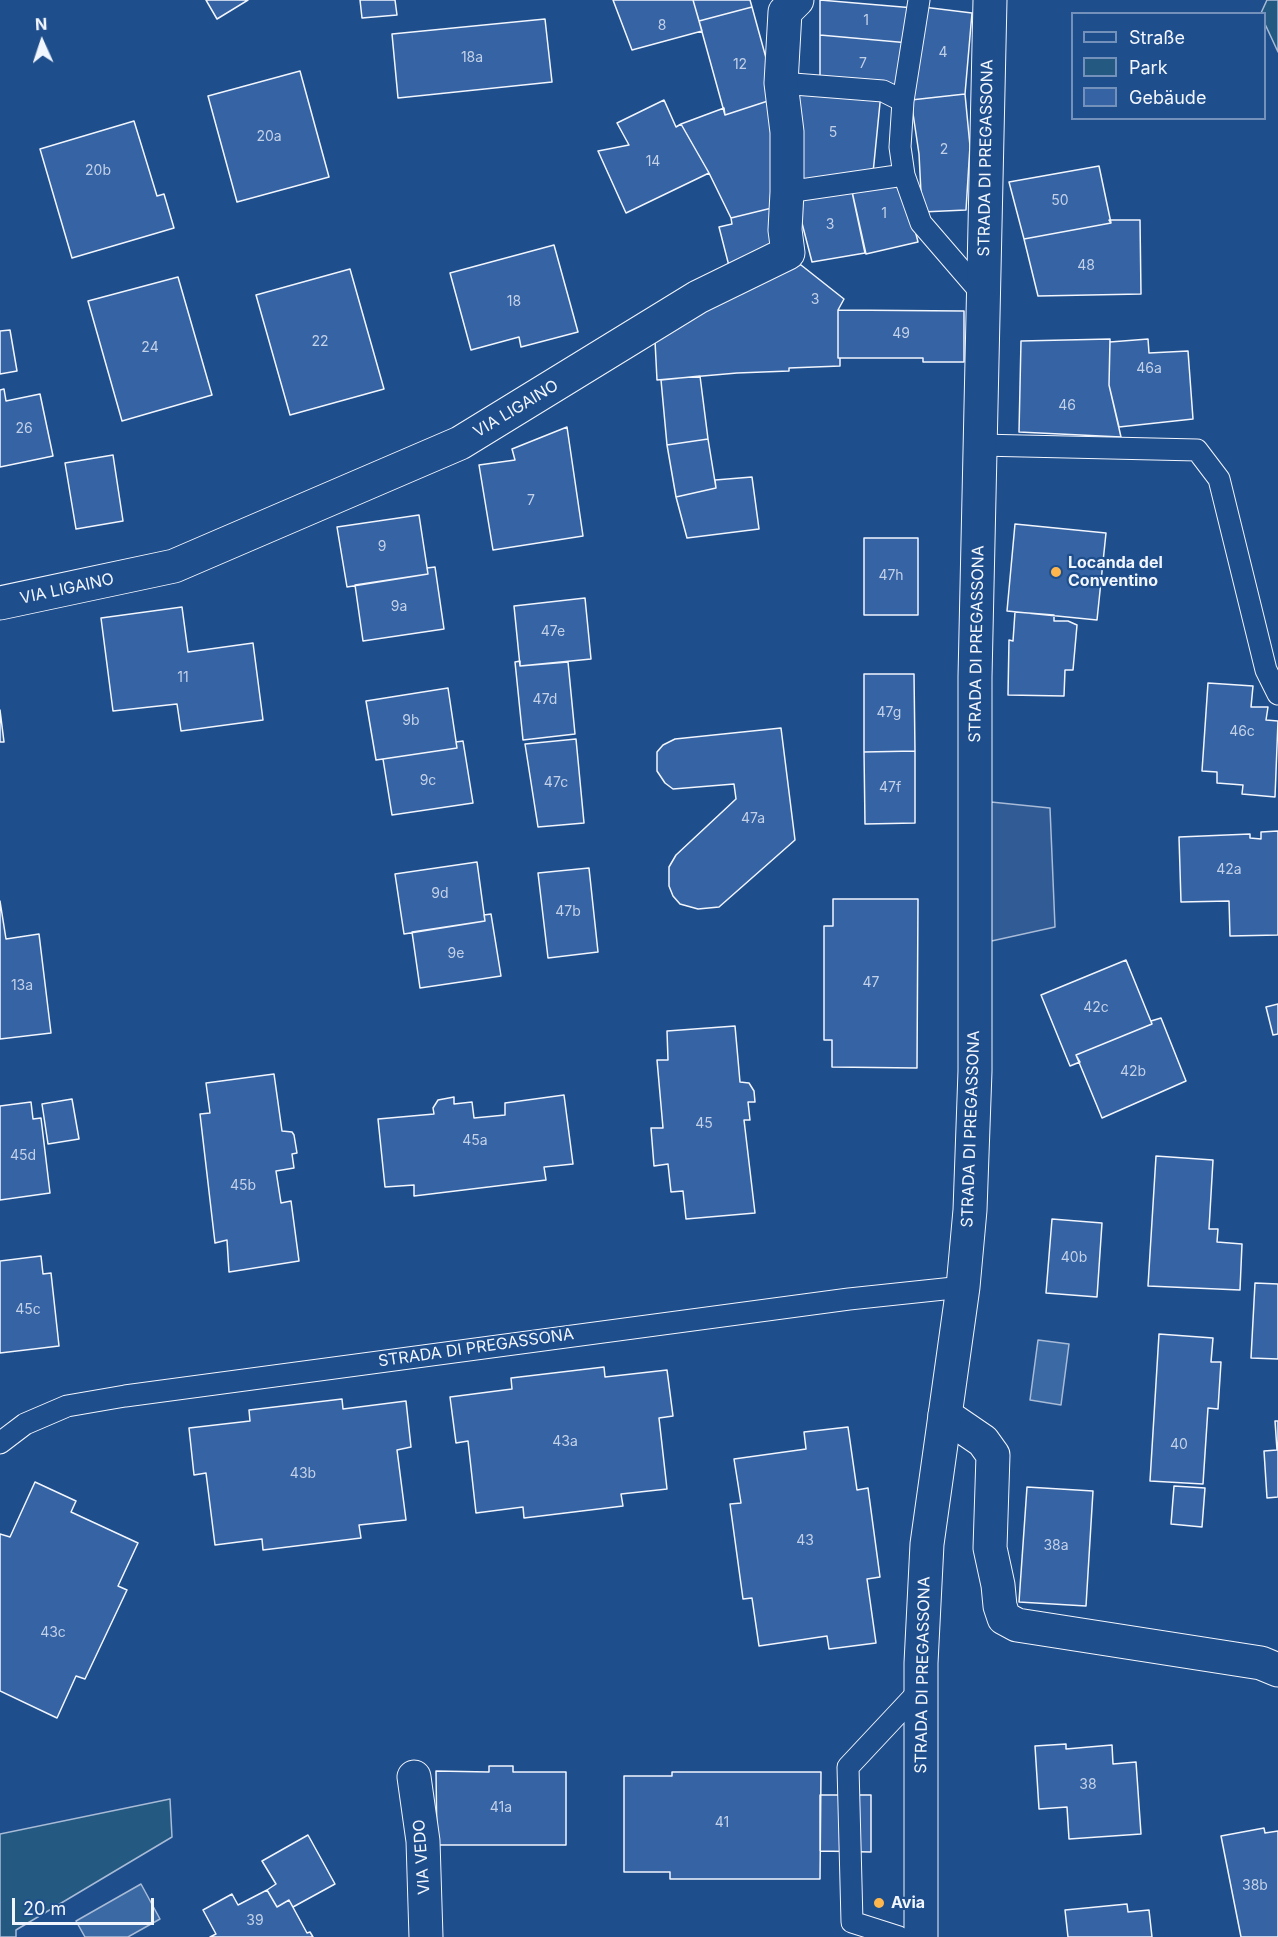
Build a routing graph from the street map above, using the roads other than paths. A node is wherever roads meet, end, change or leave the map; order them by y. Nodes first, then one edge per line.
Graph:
1 (919, 0) edge
2 (986, 0) edge
3 (990, 0) edge
4 (784, 4) edge
5 (781, 83) junction
6 (903, 101) junction
7 (904, 175) junction
8 (788, 192) junction
9 (983, 295) junction
10 (980, 445) junction
11 (0, 603) edge
12 (1278, 694) edge
13 (963, 1287) junction
14 (945, 1415) junction
15 (0, 1443) edge
16 (1278, 1670) edge
17 (921, 1689) junction
18 (414, 1777) dead end
19 (426, 1937) edge
20 (899, 1937) edge
21 (921, 1937) edge

1 - 6 lane
2 - 3 street
3 - 9 street, STRADA DI PREGASSONA
4 - 5 street, VIA LIGAINO
5 - 6 lane
5 - 8 street, VIA LIGAINO
6 - 7 lane
7 - 8 lane
7 - 9 lane
8 - 11 street, VIA LIGAINO
9 - 10 street, STRADA DI PREGASSONA
10 - 12 lane
10 - 13 street, STRADA DI PREGASSONA
13 - 14 street, STRADA DI PREGASSONA
13 - 15 lane, STRADA DI PREGASSONA
14 - 16 street
14 - 17 street, STRADA DI PREGASSONA
17 - 20 lane
17 - 21 street, STRADA DI PREGASSONA
18 - 19 street, VIA VEDO

